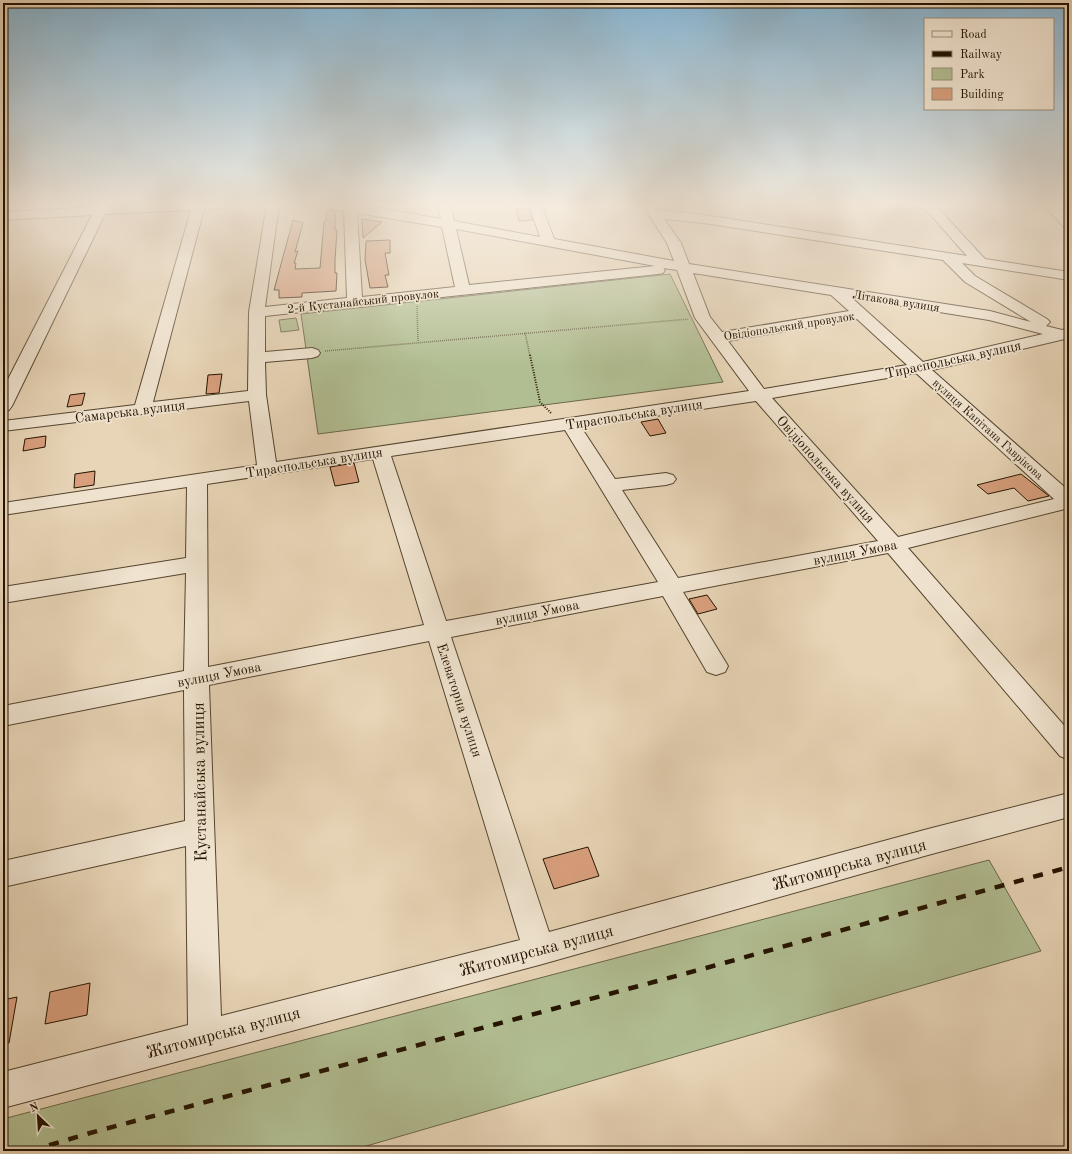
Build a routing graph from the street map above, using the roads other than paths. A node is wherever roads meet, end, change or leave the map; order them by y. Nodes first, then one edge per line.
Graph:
1 (77, 258) edge
2 (184, 258) edge
3 (266, 258) edge
4 (353, 258) edge
5 (456, 258) edge
6 (632, 258) edge
7 (680, 258) edge
8 (948, 258) joint
9 (976, 258) edge
10 (981, 263) junction
11 (683, 267) junction
12 (1069, 276) edge
13 (463, 291) junction
14 (836, 292) junction
15 (355, 302) junction
16 (258, 312) junction
17 (861, 314) junction
18 (1067, 335) edge
19 (717, 338) junction
20 (312, 353) road end
21 (257, 358) junction
22 (919, 368) junction
23 (257, 395) junction
24 (760, 395) junction
25 (3, 406) edge
26 (142, 410) junction
27 (570, 424) junction
28 (3, 426) edge
29 (380, 452) junction
30 (267, 469) junction
31 (666, 479) dead end
32 (197, 480) junction
33 (609, 486) junction
34 (1069, 502) edge
35 (3, 509) edge
36 (893, 545) junction
37 (196, 564) junction
38 (670, 587) junction
39 (3, 595) edge
40 (438, 631) junction
41 (716, 666) dead end
42 (196, 678) junction
43 (3, 716) edge
44 (1069, 749) edge
45 (1069, 805) edge
46 (200, 830) junction
47 (3, 874) edge
48 (539, 950) junction
49 (205, 1037) junction
50 (3, 1090) edge

1 - 25 street
2 - 26 street
3 - 16 street
4 - 15 street
5 - 13 street
6 - 11 street, Літакова вулиця
7 - 11 street, Овідіопольська вулиця
8 - 10 street
8 - 18 street
9 - 10 street
10 - 12 street
11 - 13 street, 2-й Кустанайський провулок
11 - 14 street, Літакова вулиця
11 - 19 street, Овідіопольська вулиця
13 - 15 street, 2-й Кустанайський провулок
14 - 17 street, вулиця Капітана Гаврікова
14 - 18 street, Літакова вулиця
15 - 16 street, 2-й Кустанайський провулок
16 - 21 street
17 - 19 street, Овідіопольский провулок
17 - 22 street, вулиця Капітана Гаврікова
18 - 22 street, Тираспольська вулиця
19 - 24 street, Овідіопольська вулиця
20 - 21 street
21 - 23 street
22 - 24 street, Тираспольська вулиця
22 - 34 street, вулиця Капітана Гаврікова
23 - 26 street, Самарська вулиця
23 - 30 street
24 - 27 street, Тираспольська вулиця
24 - 36 street, Овідіопольська вулиця
26 - 28 street, Самарська вулиця
27 - 29 street, Тираспольська вулиця
27 - 33 street
29 - 30 street, Тираспольська вулиця
29 - 40 street, Елеваторна вулиця
30 - 32 street, Тираспольська вулиця
31 - 33 street
32 - 35 street, Тираспольська вулиця
32 - 37 street, Кустанайська вулиця
33 - 38 street
34 - 36 street, вулиця Умова
36 - 38 street, вулиця Умова
36 - 44 street, Овідіопольська вулиця
37 - 39 street
37 - 42 street, Кустанайська вулиця
38 - 40 street, вулиця Умова
38 - 41 street
40 - 42 street, вулиця Умова
40 - 48 street, Елеваторна вулиця
42 - 43 street, вулиця Умова
42 - 46 street, Кустанайська вулиця
45 - 48 street, Житомирська вулиця
46 - 47 street
46 - 49 street, Кустанайська вулиця
48 - 49 street, Житомирська вулиця
49 - 50 street, Житомирська вулиця

